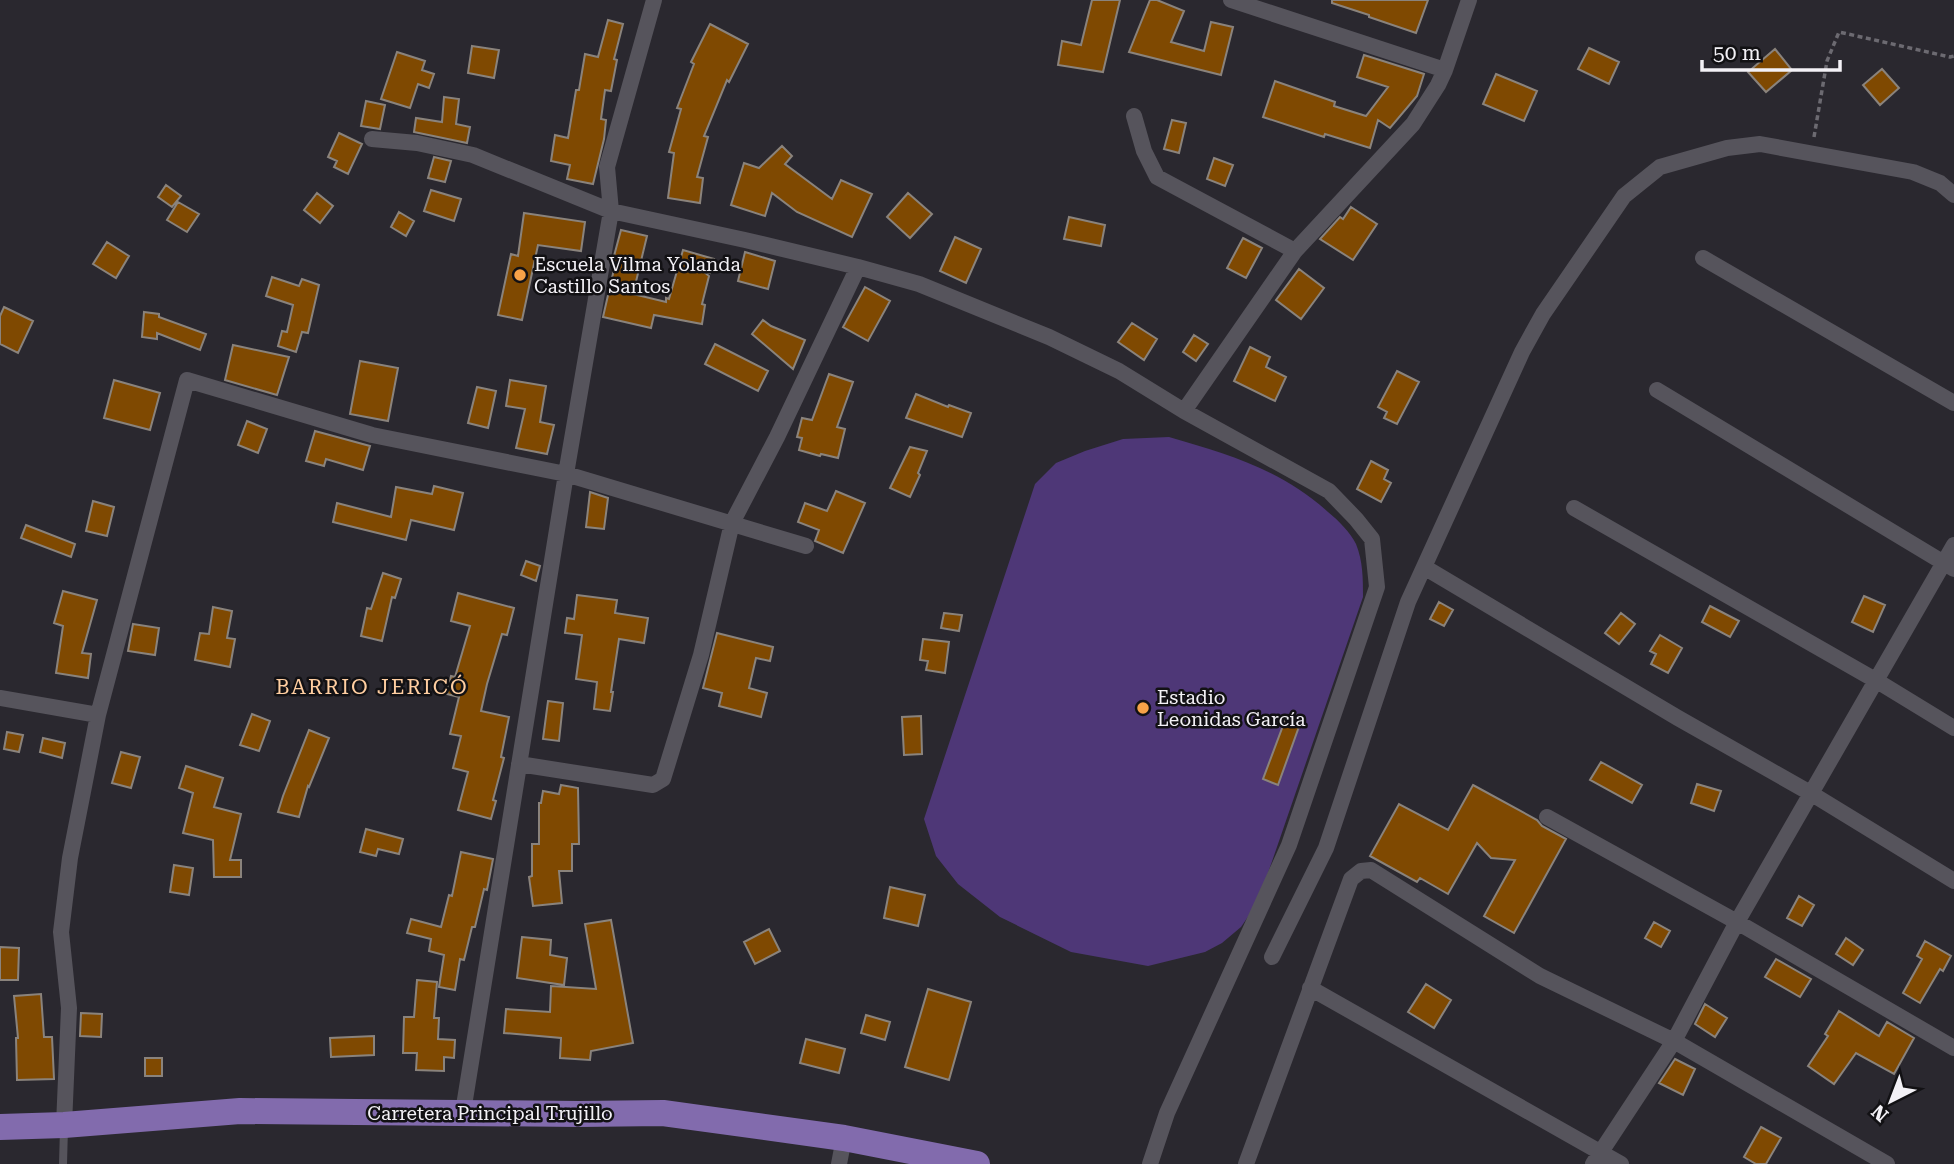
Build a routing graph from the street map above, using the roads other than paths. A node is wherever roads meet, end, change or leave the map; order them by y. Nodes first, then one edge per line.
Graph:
1 (654, 0) edge
2 (1231, 0) edge
3 (1469, 0) edge
4 (1445, 70) junction
5 (1134, 116) dead end
6 (372, 139) dead end
7 (1954, 195) edge
8 (611, 211) junction
9 (1294, 251) junction
10 (1703, 258) dead end
11 (858, 267) junction
12 (1657, 390) dead end
13 (1954, 403) edge
14 (1184, 411) junction
15 (566, 474) junction
16 (1574, 508) dead end
17 (732, 523) junction
18 (1954, 545) edge
19 (806, 546) dead end
20 (1949, 566) edge
21 (1424, 567) junction
22 (1877, 681) junction
23 (0, 698) edge
24 (98, 715) junction
25 (1954, 728) edge
26 (519, 764) junction
27 (1812, 794) junction
28 (1547, 817) dead end
29 (1954, 881) edge
30 (1737, 922) junction
31 (1272, 957) dead end
32 (1310, 988) junction
33 (1674, 1041) junction
34 (1954, 1048) edge
35 (464, 1112) junction
36 (64, 1125) junction
37 (0, 1126) edge
38 (844, 1138) junction
39 (1597, 1158) edge
40 (63, 1164) edge
41 (839, 1164) edge
42 (977, 1164) edge
43 (1150, 1164) edge
44 (1246, 1164) edge
45 (1621, 1164) edge
46 (1886, 1164) edge

1 - 8 street
2 - 4 street
3 - 4 street
4 - 9 street
5 - 9 street
6 - 8 street
7 - 21 street
8 - 11 street
8 - 15 street
9 - 14 street
10 - 13 street
11 - 14 street
11 - 17 street
12 - 20 street
14 - 43 street
15 - 17 street
15 - 24 street
15 - 26 street
16 - 22 street
17 - 19 street
17 - 26 street
18 - 20 street
20 - 22 street
21 - 27 street
21 - 31 street
22 - 25 street
22 - 27 street
23 - 24 street
24 - 36 street
26 - 35 street
27 - 29 street
27 - 30 street
28 - 30 street
30 - 33 street
30 - 34 street
32 - 33 street
32 - 39 street
32 - 44 street
33 - 39 street
33 - 46 street
35 - 36 main road, Carretera Principal Trujillo
35 - 38 main road, Carretera Principal Trujillo
36 - 37 main road, Carretera Principal Trujillo
36 - 40 lane
38 - 41 street
38 - 42 main road, Carretera Principal Trujillo
39 - 45 street

